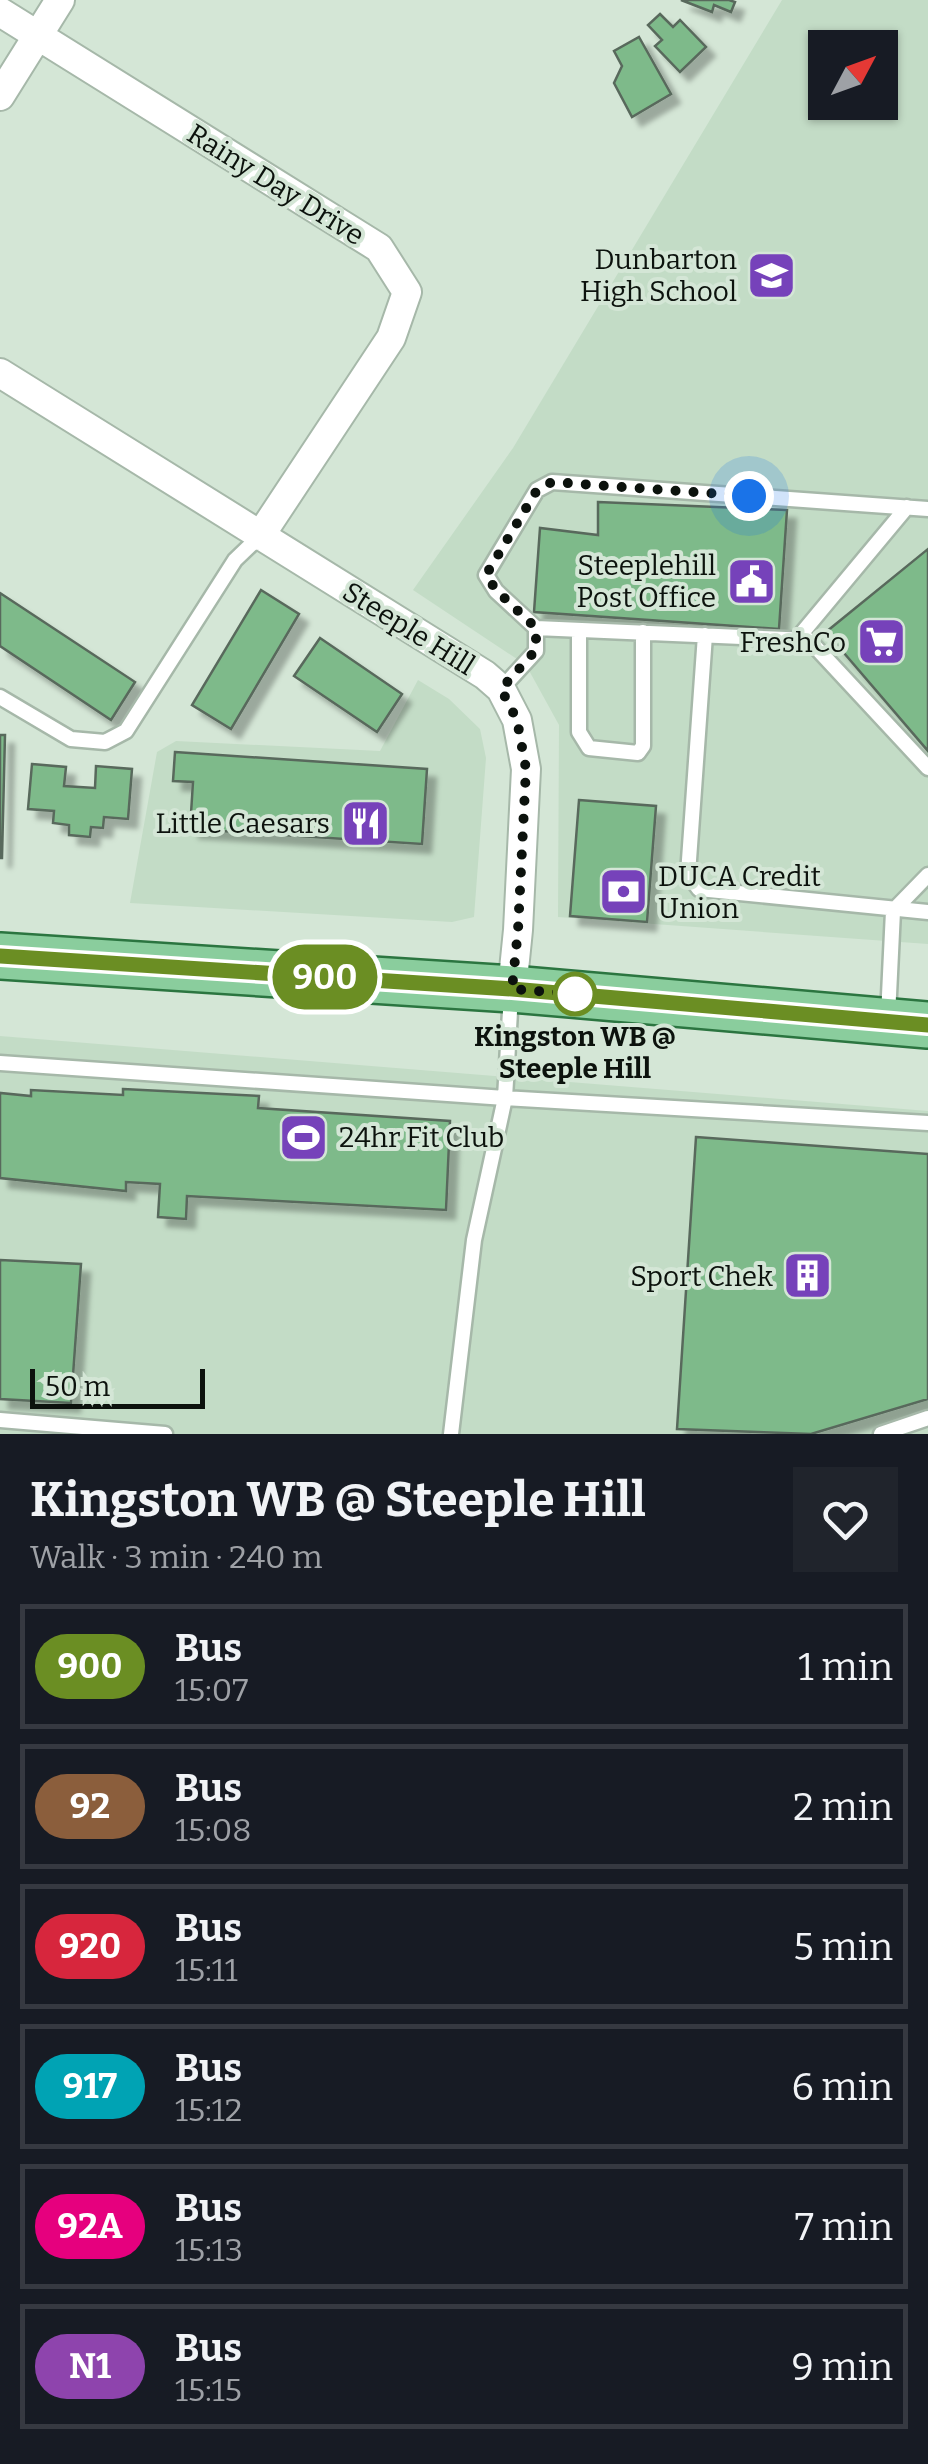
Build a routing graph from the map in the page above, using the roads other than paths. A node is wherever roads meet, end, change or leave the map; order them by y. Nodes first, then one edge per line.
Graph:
1 (60, 0) edge
2 (0, 12) edge
3 (37, 37) junction
4 (0, 96) edge
5 (0, 372) edge
6 (907, 507) junction
7 (928, 509) edge
8 (260, 536) junction
9 (536, 628) junction
10 (579, 630) junction
11 (643, 632) junction
12 (705, 635) junction
13 (796, 639) junction
14 (501, 689) junction
15 (0, 697) edge
16 (928, 768) edge
17 (928, 875) edge
18 (893, 910) junction
19 (928, 912) edge
20 (0, 956) edge
21 (512, 989) junction
22 (908, 1023) edge
23 (0, 1063) edge
24 (505, 1098) junction
25 (928, 1123) edge
26 (928, 1418) edge
27 (0, 1420) edge
28 (166, 1434) edge
29 (451, 1434) edge
30 (881, 1434) edge

1 - 3 street
2 - 3 street
3 - 4 street
3 - 8 street, Rainy Day Drive
5 - 8 street, Steeple Hill
6 - 7 lane
6 - 9 lane
6 - 13 lane
8 - 14 street, Steeple Hill
8 - 15 lane
9 - 10 lane
9 - 14 lane
10 - 11 lane
10 - 11 lane
11 - 12 lane
12 - 13 lane
12 - 18 lane
13 - 16 lane
14 - 21 street, Steeple Hill
17 - 18 lane
18 - 19 lane
18 - 22 lane
20 - 21 main road
21 - 22 main road
21 - 24 lane
23 - 24 lane
24 - 25 lane
24 - 29 lane
26 - 30 lane
27 - 28 lane

